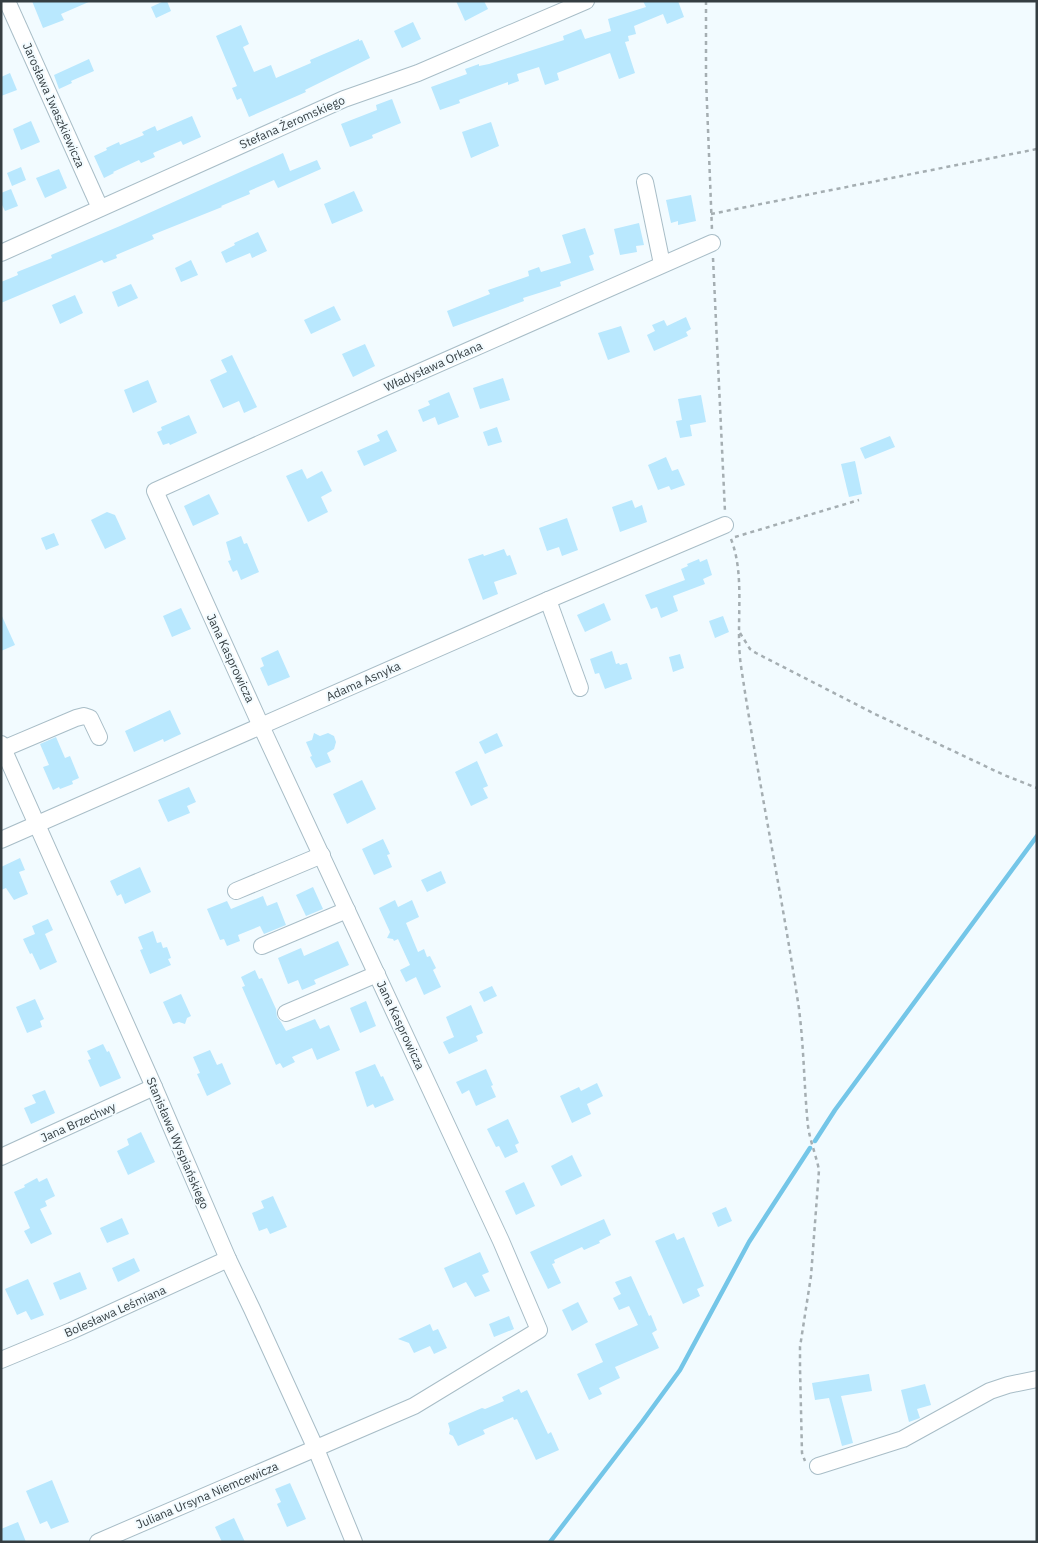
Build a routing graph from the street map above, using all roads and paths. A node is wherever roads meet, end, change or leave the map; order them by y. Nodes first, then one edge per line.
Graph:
1 (8, 1) edge
2 (586, 1) edge
3 (706, 1) edge
4 (1037, 149) edge
5 (646, 182) dead end
6 (100, 208) junction
7 (711, 214) junction
8 (712, 243) junction
9 (1, 252) edge
10 (662, 264) junction
11 (155, 491) joint
12 (859, 500) dead end
13 (725, 525) joint
14 (548, 600) junction
15 (740, 631) junction
16 (580, 688) dead end
17 (261, 726) junction
18 (100, 737) dead end
19 (2, 746) edge
20 (1037, 788) edge
21 (38, 824) junction
22 (1, 840) edge
23 (322, 855) junction
24 (236, 891) dead end
25 (347, 910) junction
26 (262, 946) dead end
27 (377, 974) junction
28 (286, 1013) dead end
29 (154, 1087) junction
30 (1, 1157) edge
31 (228, 1259) junction
32 (1, 1360) edge
33 (1037, 1379) edge
34 (316, 1449) junction
35 (818, 1466) joint
36 (98, 1542) edge
37 (354, 1542) edge

1 - 6 street, Jarosława Iwaszkiewicza
2 - 6 street, Stefana Żeromskiego
3 - 7 path
4 - 7 path
5 - 10 street
6 - 9 street, Stefana Żeromskiego
7 - 8 path
8 - 10 street, Władysława Orkana
8 - 13 path
10 - 11 street, Władysława Orkana
11 - 17 street, Jana Kasprowicza
12 - 15 path
13 - 14 street, Adama Asnyka
14 - 16 street
14 - 17 street, Adama Asnyka
15 - 20 path
15 - 35 path
17 - 21 street, Adama Asnyka
17 - 23 street, Jana Kasprowicza
18 - 19 street
19 - 21 street, Stanisława Wyspiańskiego
21 - 22 street, Adama Asnyka
21 - 29 street, Stanisława Wyspiańskiego
23 - 24 street
23 - 25 street, Jana Kasprowicza
25 - 26 street
25 - 27 street, Jana Kasprowicza
27 - 28 street
27 - 34 street, Jana Kasprowicza
29 - 30 street, Jana Brzechwy
29 - 31 street, Stanisława Wyspiańskiego
31 - 32 street, Bolesława Leśmiana
31 - 34 street, Stanisława Wyspiańskiego
33 - 35 street
34 - 36 street, Juliana Ursyna Niemcewicza
34 - 37 street, Stanisława Wyspiańskiego

